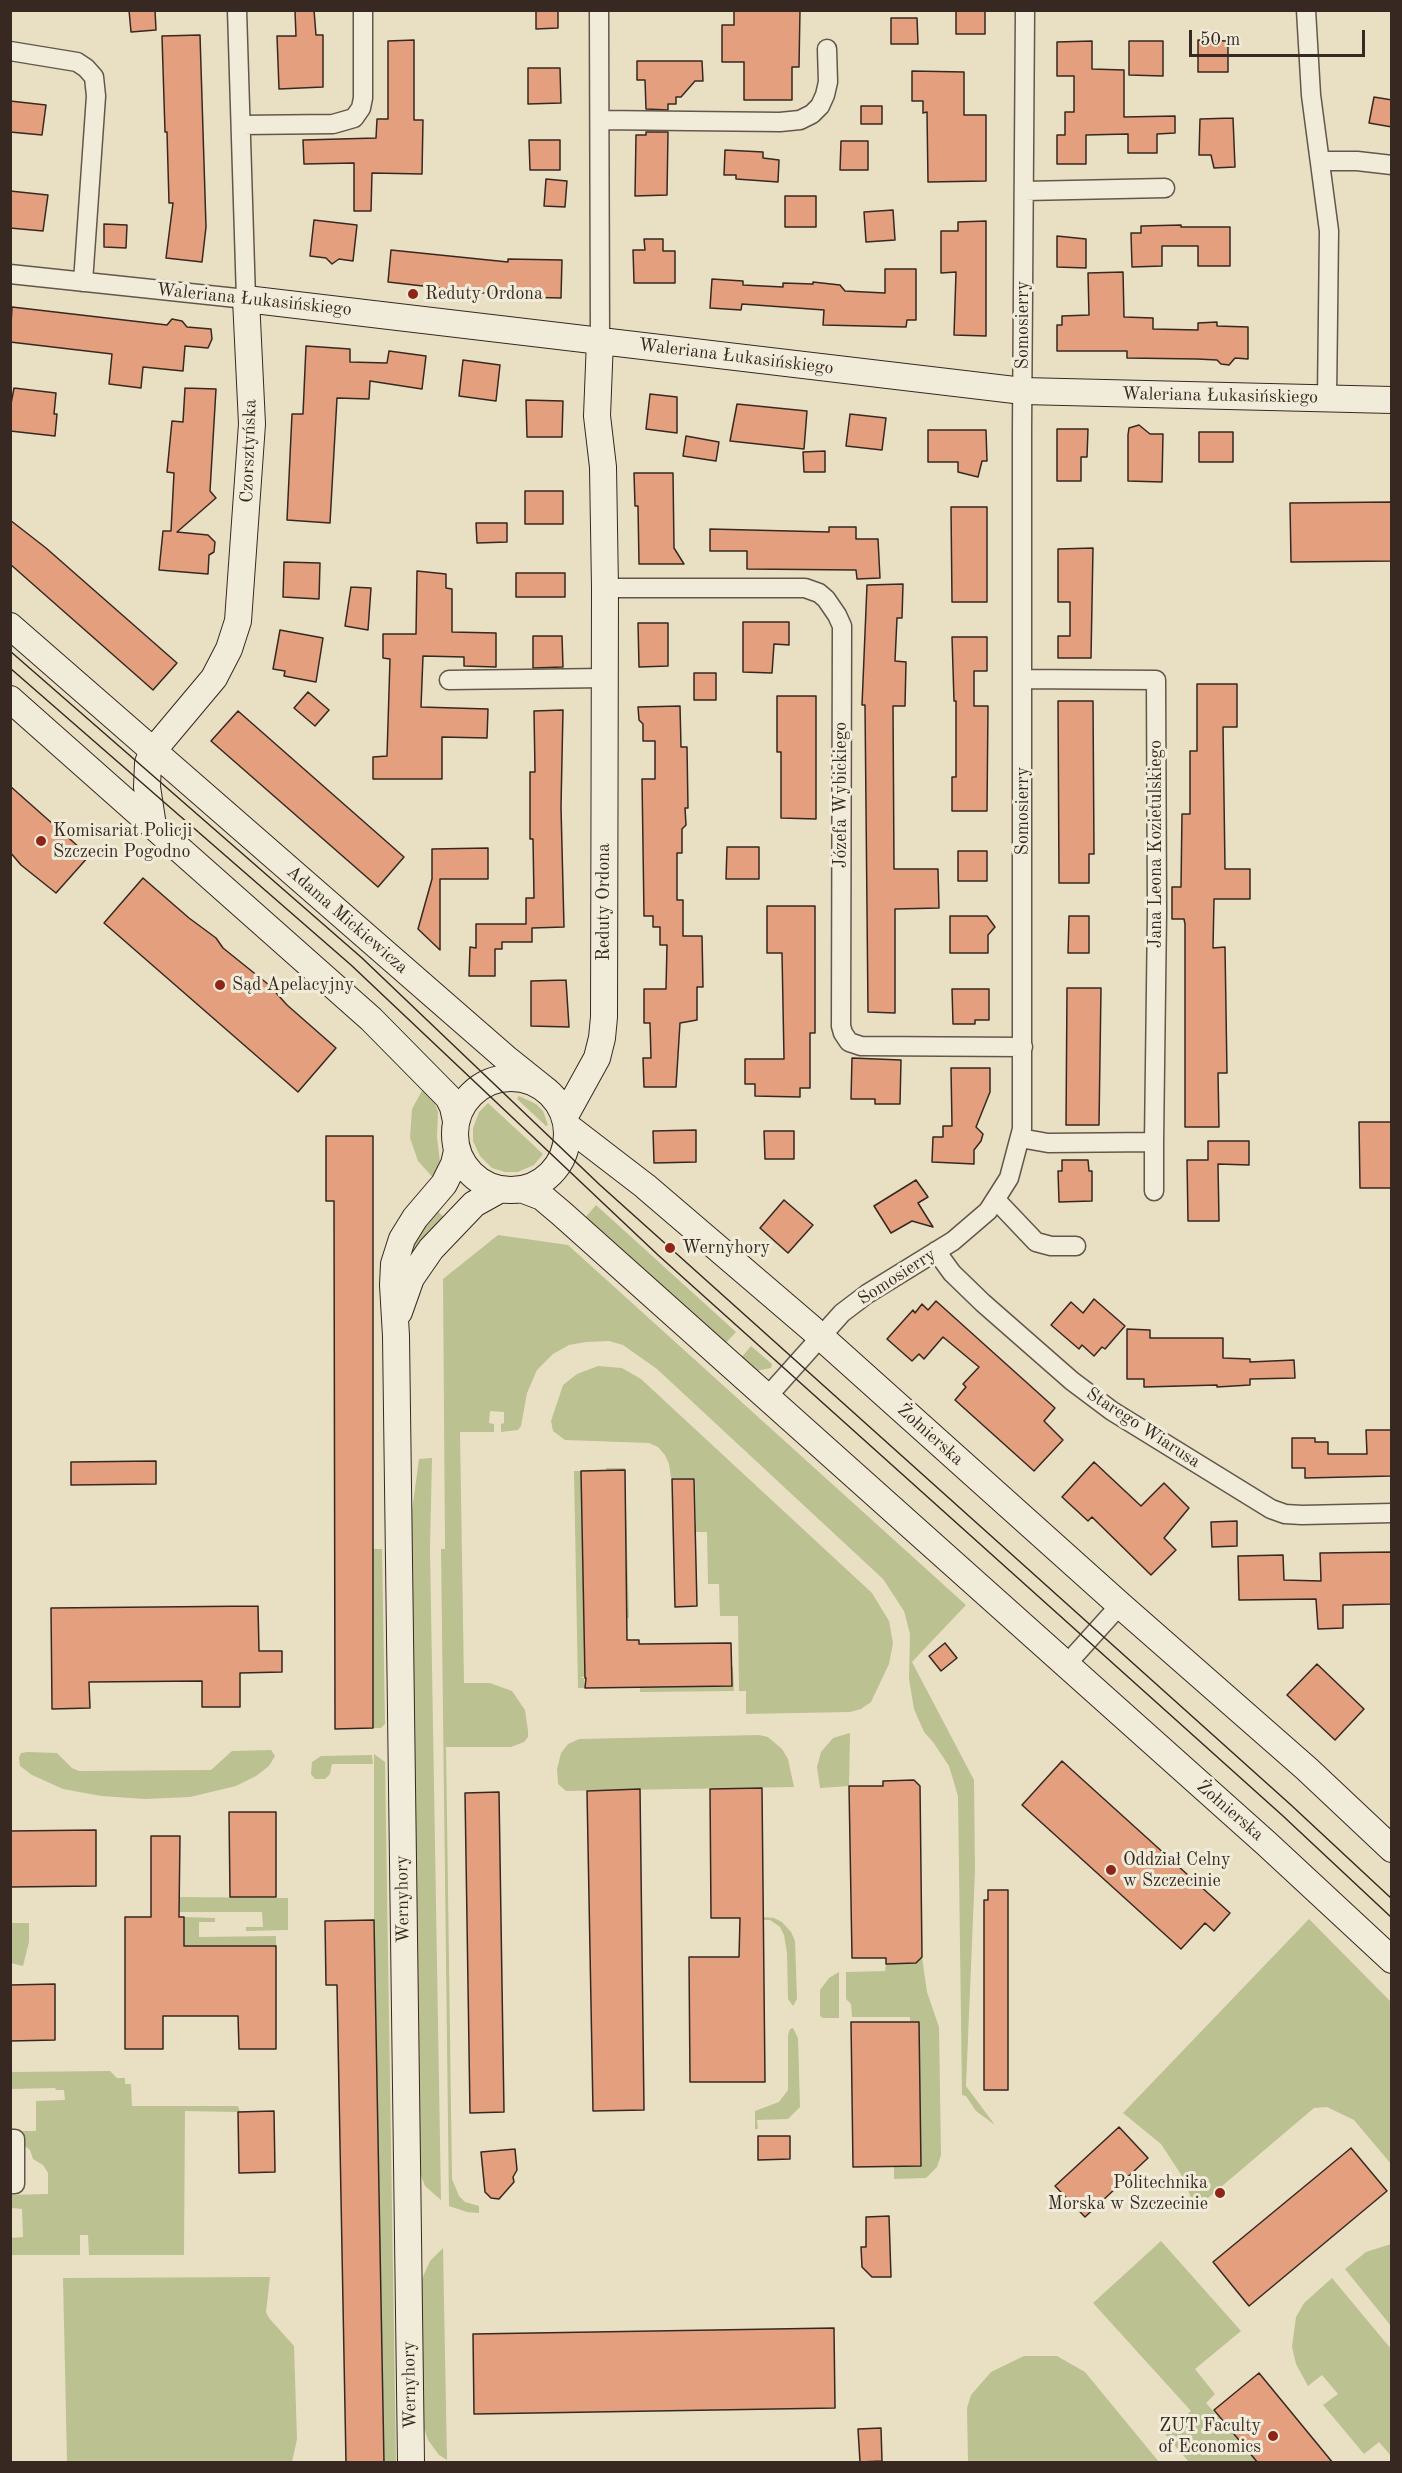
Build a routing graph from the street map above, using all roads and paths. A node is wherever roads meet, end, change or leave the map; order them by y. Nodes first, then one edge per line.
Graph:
1 (237, 10) edge
2 (363, 10) edge
3 (599, 10) edge
4 (1025, 10) edge
5 (1306, 10) edge
6 (827, 49) dead end
7 (10, 51) edge
8 (600, 120) junction
9 (241, 125) junction
10 (1320, 161) junction
11 (1392, 165) edge
12 (1165, 188) dead end
13 (1024, 191) junction
14 (10, 274) edge
15 (84, 282) junction
16 (246, 299) junction
17 (600, 340) junction
18 (1023, 391) junction
19 (1327, 398) junction
20 (1392, 400) edge
21 (605, 588) junction
22 (10, 626) edge
23 (605, 678) junction
24 (449, 680) dead end
25 (1023, 680) junction
26 (10, 699) edge
27 (153, 750) junction
28 (153, 826) junction
29 (1023, 1047) junction
30 (543, 1088) junction
31 (456, 1121) junction
32 (566, 1121) junction
33 (1020, 1138) junction
34 (1154, 1142) junction
35 (457, 1150) junction
36 (511, 1189) junction
37 (1154, 1191) dead end
38 (997, 1201) junction
39 (1076, 1246) dead end
40 (936, 1251) junction
41 (396, 1336) junction
42 (821, 1337) junction
43 (767, 1398) junction
44 (1392, 1513) edge
45 (1120, 1605) junction
46 (1065, 1666) junction
47 (1392, 1850) edge
48 (1392, 1960) edge
49 (10, 2139) edge
50 (10, 2184) edge
51 (411, 2463) edge

1 - 9 street, Czorsztyńska
2 - 9 street
3 - 8 street, Reduty Ordona
4 - 13 street, Somosierry
5 - 10 street
6 - 8 street
7 - 15 street
8 - 17 street, Reduty Ordona
9 - 16 street, Czorsztyńska
10 - 11 street
10 - 19 street
12 - 13 street
13 - 18 street, Somosierry
14 - 15 street, Waleriana Łukasińskiego
15 - 16 street, Waleriana Łukasińskiego
16 - 17 street, Waleriana Łukasińskiego
16 - 27 street, Czorsztyńska
17 - 18 street, Waleriana Łukasińskiego
17 - 21 street, Reduty Ordona
18 - 19 street, Waleriana Łukasińskiego
18 - 25 street, Somosierry
19 - 20 street, Waleriana Łukasińskiego
21 - 23 street, Reduty Ordona
21 - 29 street, Józefa Wybickiego
22 - 27 street, Adama Mickiewicza
23 - 24 street
23 - 32 street, Reduty Ordona
25 - 29 street, Somosierry
25 - 34 street, Jana Leona Kozietulskiego
26 - 28 street
27 - 28 street
27 - 30 street, Adama Mickiewicza
28 - 31 street
29 - 33 street, Somosierry
30 - 31 street
30 - 32 street
31 - 35 street
32 - 36 street
32 - 42 street, Żołnierska
33 - 34 street
33 - 38 street, Somosierry
34 - 37 street, Jana Leona Kozietulskiego
35 - 36 street
35 - 41 street, Wernyhory
36 - 41 street, Wernyhory
36 - 43 street, Żołnierska
38 - 39 street
38 - 40 street, Somosierry
40 - 42 street, Somosierry
40 - 44 street, Starego Wiarusa
41 - 51 street, Wernyhory
42 - 43 street
42 - 45 street, Żołnierska
43 - 46 street, Żołnierska
45 - 46 street
45 - 47 street, Żołnierska
46 - 48 street, Żołnierska
49 - 50 street

